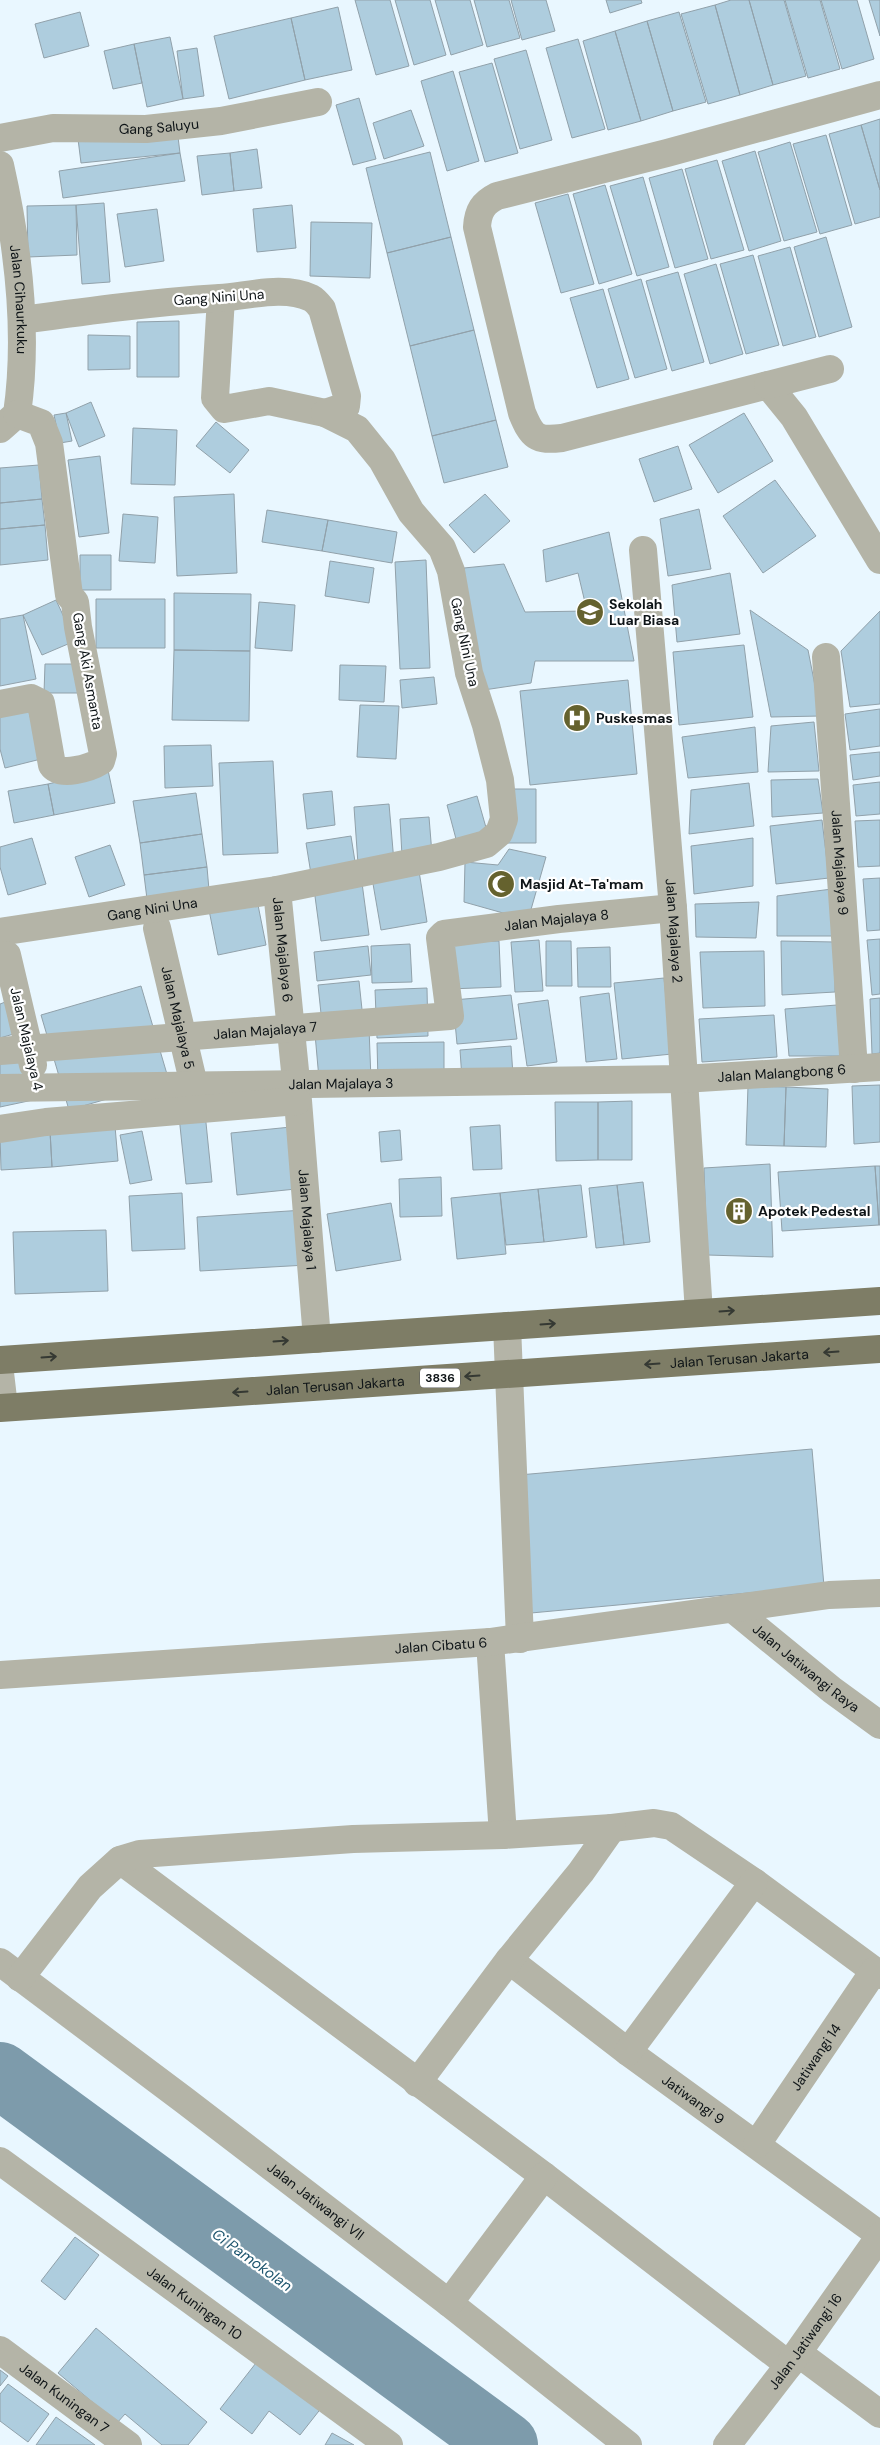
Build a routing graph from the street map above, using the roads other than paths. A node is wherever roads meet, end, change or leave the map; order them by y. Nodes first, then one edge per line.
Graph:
1 (880, 95) edge
2 (318, 102) dead end
3 (0, 138) edge
4 (0, 165) edge
5 (221, 298) junction
6 (22, 320) junction
7 (830, 369) dead end
8 (768, 385) junction
9 (325, 413) junction
10 (8, 422) edge
11 (643, 550) dead end
12 (880, 560) edge
13 (826, 657) dead end
14 (0, 704) edge
15 (277, 890) junction
16 (673, 908) junction
17 (157, 928) dead end
18 (441, 935) joint
19 (4, 944) edge
20 (0, 1051) edge
21 (867, 1068) edge
22 (683, 1079) junction
23 (0, 1088) edge
24 (0, 1098) edge
25 (298, 1100) junction
26 (199, 1109) junction
27 (46, 1122) junction
28 (0, 1129) edge
29 (880, 1301) edge
30 (699, 1313) junction
31 (507, 1326) junction
32 (317, 1339) junction
33 (880, 1348) edge
34 (0, 1360) edge
35 (0, 1374) edge
36 (510, 1374) junction
37 (2, 1407) edge
38 (880, 1593) edge
39 (733, 1609) junction
40 (520, 1639) junction
41 (490, 1642) junction
42 (2, 1677) edge
43 (880, 1725) edge
44 (612, 1828) junction
45 (503, 1835) junction
46 (120, 1860) junction
47 (754, 1882) junction
48 (509, 1960) junction
49 (10, 1970) edge
50 (877, 1973) edge
51 (628, 2052) junction
52 (417, 2083) junction
53 (757, 2144) junction
54 (0, 2161) edge
55 (544, 2176) junction
56 (880, 2236) edge
57 (449, 2303) junction
58 (0, 2350) edge
59 (793, 2359) junction
60 (880, 2414) edge
61 (128, 2445) edge
62 (389, 2445) edge
63 (628, 2445) edge
64 (727, 2445) edge

1 - 8 street
2 - 3 street, Gang Saluyu
4 - 6 street, Jalan Cihaurkuku
5 - 6 street, Gang Nini Una
5 - 9 street
5 - 9 street, Gang Nini Una
6 - 10 street, Jalan Cihaurkuku
7 - 8 street
8 - 12 street
9 - 15 street, Gang Nini Una
10 - 14 street, Gang Aki Asmanta
11 - 16 street, Jalan Majalaya 2
13 - 21 street, Jalan Majalaya 9
15 - 19 street, Gang Nini Una
15 - 25 street, Jalan Majalaya 6
16 - 18 street, Jalan Majalaya 8
16 - 22 street, Jalan Majalaya 2
17 - 26 street, Jalan Majalaya 5
18 - 20 street, Jalan Majalaya 7
19 - 27 street, Jalan Majalaya 4
21 - 22 street, Jalan Malangbong 6
22 - 23 street, Jalan Majalaya 3
22 - 30 street, Jalan Majalaya 2
24 - 25 street, Jalan Majalaya 3
25 - 26 street, Jalan Majalaya 3
25 - 32 street, Jalan Majalaya 1
26 - 27 street, Jalan Majalaya 3
27 - 28 street, Jalan Majalaya 3
30 -> 29 main road
31 -> 30 main road
31 - 32 main road
31 - 36 street
34 -> 32 main road
33 -> 36 main road, Jalan Terusan Jakarta / 3836
35 - 37 street
36 -> 37 main road, Jalan Terusan Jakarta / 3836
36 - 40 street
38 - 39 street, Jalan Cibatu 6
39 - 40 street, Jalan Cibatu 6
39 - 43 street, Jalan Jatiwangi Raya
40 - 41 street, Jalan Cibatu 6
41 - 42 street, Jalan Cibatu 6
41 - 45 street
44 - 45 street
44 - 47 street
44 - 48 street
45 - 46 street
46 - 49 street
46 - 52 street
47 - 50 street
47 - 51 street
48 - 51 street, Jatiwangi 9
48 - 52 street
49 - 57 street, Jalan Jatiwangi VII
50 - 53 street, Jatiwangi 14
51 - 53 street, Jatiwangi 9
52 - 55 street
53 - 56 street, Jatiwangi 9
54 - 62 street, Jalan Kuningan 10
55 - 57 street
55 - 59 street
56 - 59 street, Jalan Jatiwangi 16
57 - 63 street, Jalan Jatiwangi VII
58 - 61 street, Jalan Kuningan 7
59 - 60 street
59 - 64 street, Jalan Jatiwangi 16

